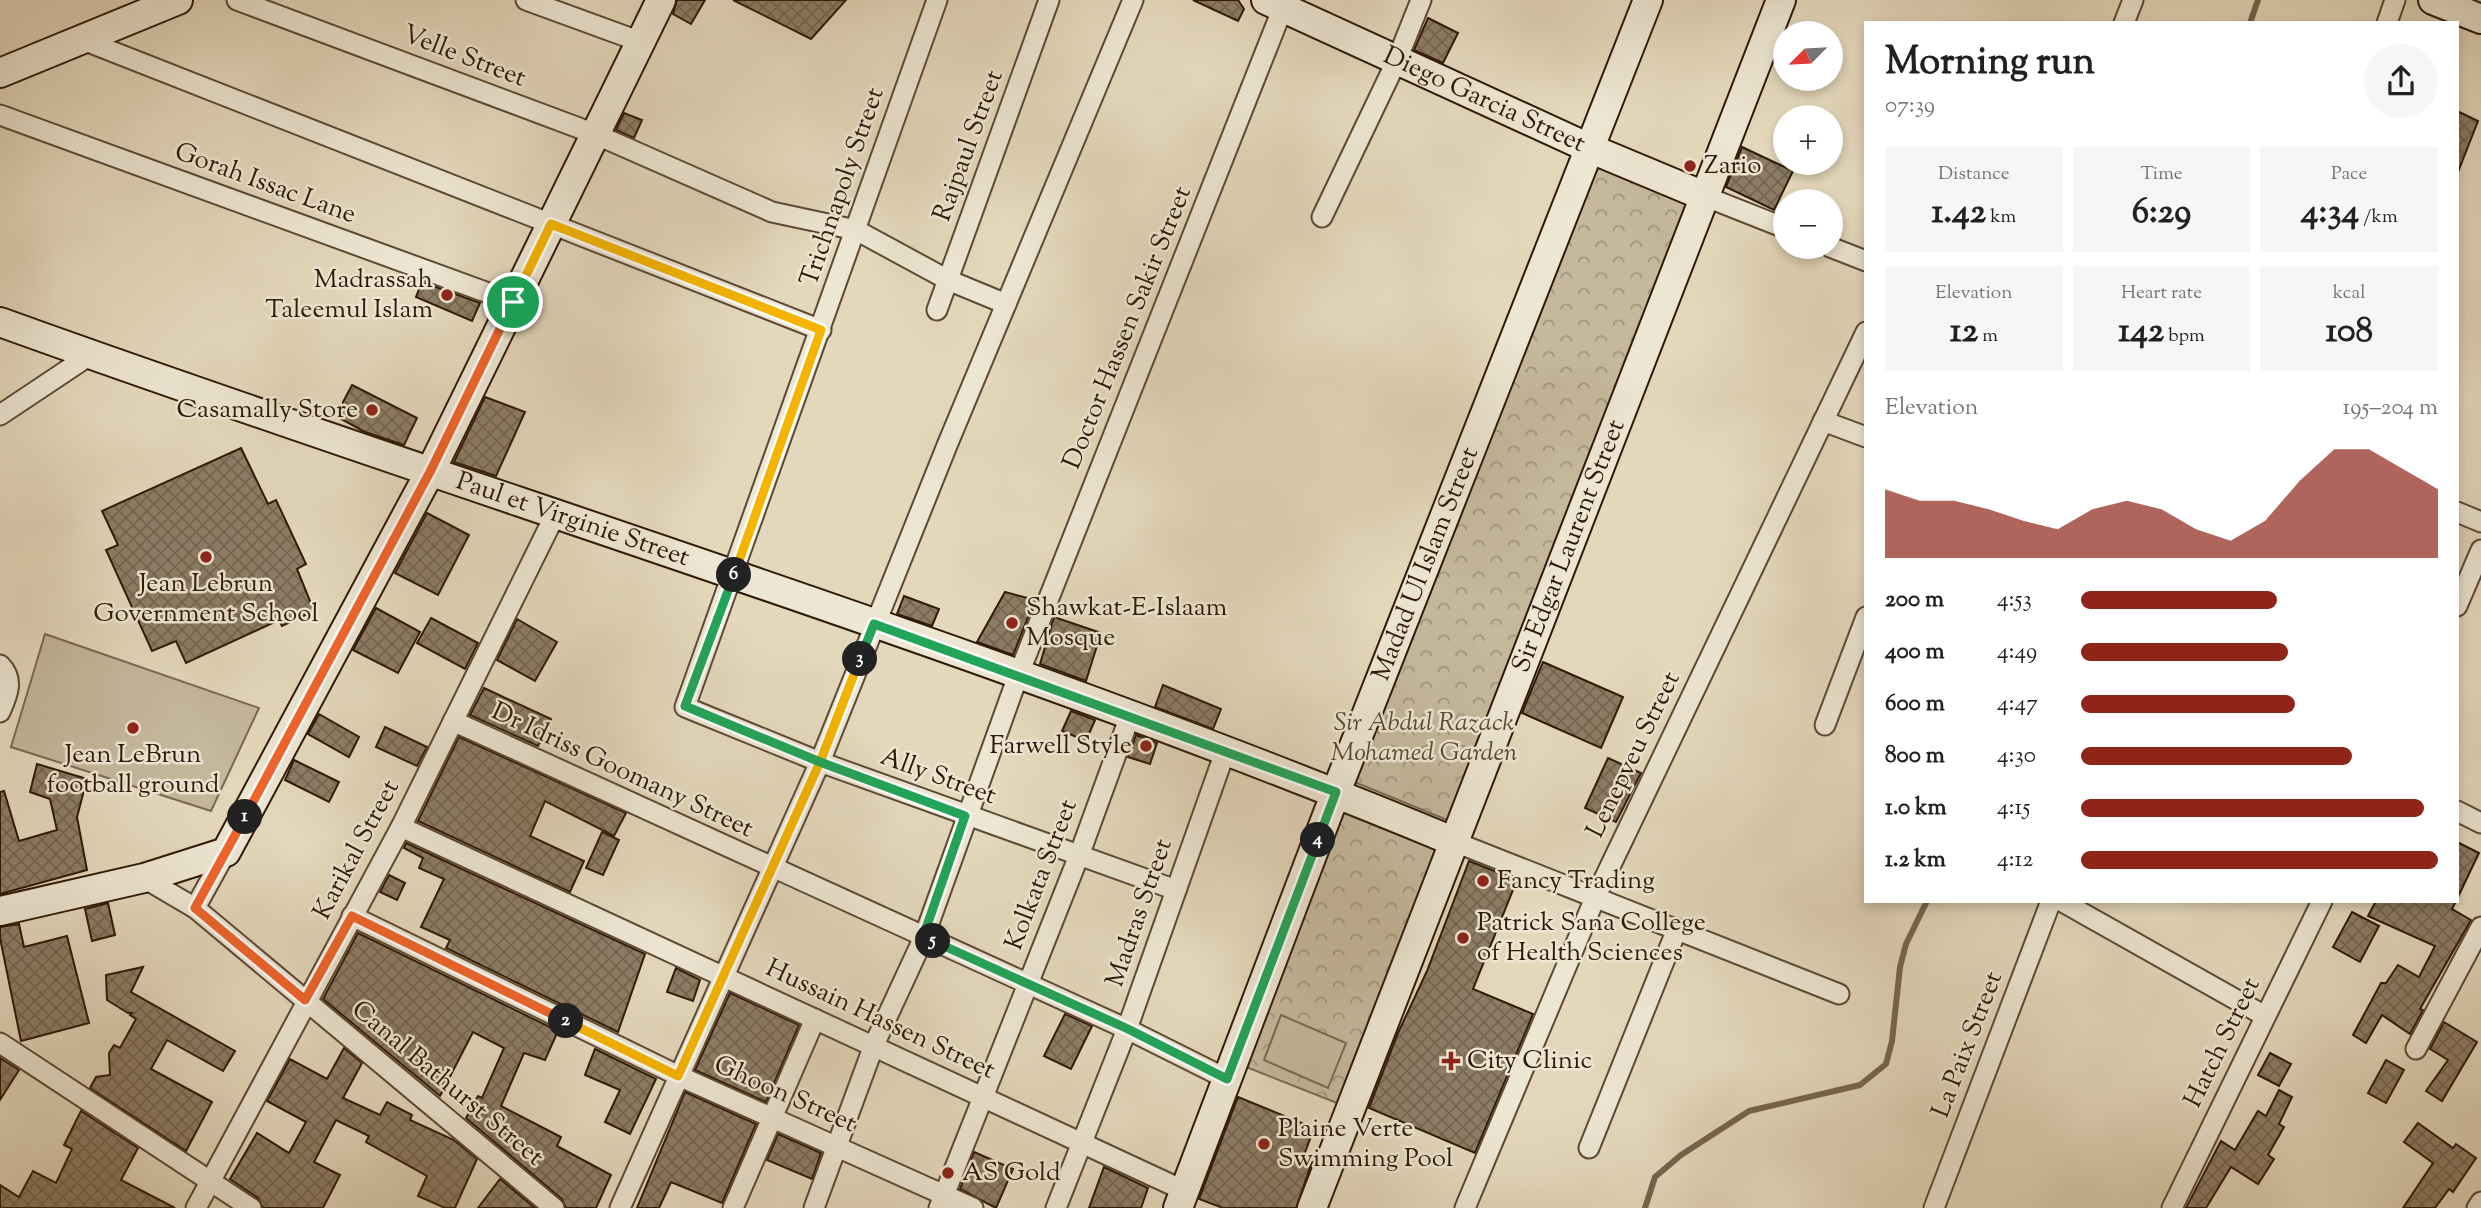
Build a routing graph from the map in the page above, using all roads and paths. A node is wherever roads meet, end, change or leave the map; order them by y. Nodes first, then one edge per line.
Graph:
1 (178, 0) edge
2 (237, 0) edge
3 (526, 0) edge
4 (661, 0) edge
5 (937, 0) edge
6 (1049, 0) edge
7 (1133, 0) edge
8 (1421, 0) edge
9 (1648, 0) edge
10 (1781, 0) edge
11 (2133, 0) edge
12 (2395, 0) edge
13 (2433, 0) edge
14 (1278, 3) edge
15 (2481, 19) edge
16 (2125, 21) edge
17 (2387, 21) edge
18 (83, 40) junction
19 (640, 42) junction
20 (1397, 60) junction
21 (0, 73) edge
22 (0, 115) edge
23 (595, 134) junction
24 (1589, 148) junction
25 (1704, 196) junction
26 (1322, 217) dead end
27 (1773, 223) edge
28 (551, 224) junction
29 (856, 230) junction
30 (1843, 252) edge
31 (1864, 260) edge
32 (948, 280) junction
33 (513, 302) junction
34 (1006, 304) junction
35 (937, 310) dead end
36 (0, 322) edge
37 (821, 330) junction
38 (1864, 336) edge
39 (90, 355) junction
40 (0, 415) edge
41 (1823, 421) junction
42 (1864, 436) edge
43 (431, 470) junction
44 (556, 513) junction
45 (2459, 513) edge
46 (2481, 522) edge
47 (2481, 550) edge
48 (734, 574) junction
49 (2459, 601) edge
50 (1864, 622) edge
51 (874, 624) junction
52 (0, 665) edge
53 (1018, 676) junction
54 (685, 706) joint
55 (0, 712) edge
56 (1130, 716) junction
57 (453, 721) junction
58 (1825, 725) dead end
59 (1225, 752) junction
60 (820, 762) junction
61 (1336, 792) junction
62 (2459, 812) edge
63 (965, 816) junction
64 (2481, 823) edge
65 (401, 827) junction
66 (1455, 842) junction
67 (226, 852) junction
68 (1080, 853) junction
69 (772, 869) junction
70 (144, 878) junction
71 (1176, 890) junction
72 (1595, 898) junction
73 (2050, 903) edge
74 (2065, 903) edge
75 (2321, 903) edge
76 (195, 908) junction
77 (0, 911) edge
78 (352, 916) junction
79 (2481, 927) edge
80 (1677, 929) junction
81 (923, 937) junction
82 (724, 976) junction
83 (1028, 984) junction
84 (1839, 994) dead end
85 (305, 1000) junction
86 (2265, 1016) junction
87 (815, 1019) junction
88 (1128, 1029) junction
89 (0, 1043) edge
90 (874, 1045) junction
91 (2416, 1049) dead end
92 (678, 1076) junction
93 (1227, 1079) junction
94 (982, 1097) junction
95 (772, 1119) junction
96 (1083, 1143) junction
97 (837, 1147) junction
98 (1589, 1148) dead end
99 (212, 1181) junction
100 (1181, 1200) edge
101 (942, 1202) edge
102 (2481, 1202) edge
103 (196, 1208) edge
104 (251, 1208) edge
105 (554, 1208) edge
106 (620, 1208) edge
107 (733, 1208) edge
108 (814, 1208) edge
109 (973, 1208) edge
110 (1056, 1208) edge
111 (1312, 1208) edge
112 (1465, 1208) edge
113 (1934, 1208) edge
114 (2172, 1208) edge
115 (2477, 1208) edge

1 - 18 street
2 - 23 street, Velle Street
3 - 19 street
4 - 19 street
5 - 29 street, Trichnapoly Street
6 - 32 street, Rajpaul Street
7 - 34 street
8 - 20 street
9 - 24 street, Madad Ul Islam Street
10 - 25 street, Sir Edgar Laurent Street
11 - 16 street
12 - 17 street
13 - 15 street
14 - 20 street, Diego Garcia Street
14 - 53 street, Doctor Hassen Sakir Street
18 - 21 street
18 - 28 street
19 - 23 street
20 - 24 street, Diego Garcia Street
20 - 26 street
22 - 33 street, Gorah Issac Lane
23 - 28 street
23 - 29 street, Velle Street
24 - 25 street, Diego Garcia Street
24 - 61 street, Madad Ul Islam Street
25 - 27 street
25 - 66 street, Sir Edgar Laurent Street
28 - 33 street
28 - 37 street
29 - 32 street, Velle Street
29 - 37 street, Trichnapoly Street
30 - 31 street
32 - 34 street, Velle Street
32 - 35 street, Rajpaul Street
33 - 43 street
34 - 51 street
36 - 39 street, Paul et Virginie Street
37 - 48 street, Trichnapoly Street
38 - 41 street, Lenepveu Street
39 - 40 street
39 - 43 street, Paul et Virginie Street
41 - 42 street
41 - 72 street, Lenepveu Street
43 - 44 street, Paul et Virginie Street
43 - 67 street
44 - 48 street, Paul et Virginie Street
44 - 57 street, Karikal Street
45 - 46 street
47 - 49 street
48 - 51 street, Paul et Virginie Street
48 - 54 street, Trichnapoly Street
50 - 58 street
51 - 53 street, Paul et Virginie Street
51 - 60 street
52 - 55 street
53 - 56 street, Paul et Virginie Street
53 - 63 street, Doctor Hassen Sakir Street
54 - 60 street, Ally Street
56 - 59 street, Paul et Virginie Street
56 - 68 street, Kolkata Street
57 - 65 street, Karikal Street
57 - 69 street, Dr Idriss Goomany Street
59 - 61 street, Paul et Virginie Street
59 - 71 street, Madras Street
60 - 63 street, Ally Street
60 - 69 street
61 - 66 street, Paul et Virginie Street
61 - 93 street, Madad Ul Islam Street
62 - 64 street
63 - 68 street, Ally Street
63 - 81 street, Doctor Hassen Sakir Street
65 - 78 street, Karikal Street
65 - 82 street, Hussain Hassen Street
66 - 72 street
66 - 111 street, Sir Edgar Laurent Street
67 - 70 street
67 - 76 street
68 - 71 street, Ally Street
68 - 83 street, Kolkata Street
69 - 81 street, Dr Idriss Goomany Street
69 - 82 street
70 - 76 street, Canal Bathurst Street
70 - 77 street
71 - 88 street, Madras Street
72 - 80 street
72 - 112 street, Lenepveu Street
73 - 113 street, La Paix Street
74 - 86 street
75 - 86 street, Hatch Street
76 - 85 street, Canal Bathurst Street
78 - 85 street, Karikal Street
78 - 92 street, Ghoon Street
79 - 91 street
80 - 84 street
80 - 98 street
81 - 83 street, Dr Idriss Goomany Street
81 - 90 street, Doctor Hassen Sakir Street
82 - 87 street, Hussain Hassen Street
82 - 92 street
83 - 88 street, Dr Idriss Goomany Street
83 - 94 street, Kolkata Street
85 - 99 street, Karikal Street
85 - 105 street, Canal Bathurst Street
86 - 114 street, Hatch Street
87 - 90 street, Hussain Hassen Street
87 - 95 street
88 - 93 street, Dr Idriss Goomany Street
88 - 96 street, Madras Street
89 - 99 street
90 - 94 street, Hussain Hassen Street
90 - 97 street, Doctor Hassen Sakir Street
92 - 95 street, Ghoon Street
92 - 106 street
93 - 100 street, Madad Ul Islam Street
94 - 96 street, Hussain Hassen Street
94 - 101 street, Kolkata Street
95 - 97 street, Ghoon Street
95 - 107 street
96 - 100 street, Hussain Hassen Street
96 - 110 street, Madras Street
97 - 101 street, Ghoon Street
97 - 108 street, Doctor Hassen Sakir Street
99 - 103 street, Karikal Street
99 - 104 street
101 - 109 street, Ghoon Street
102 - 115 street

